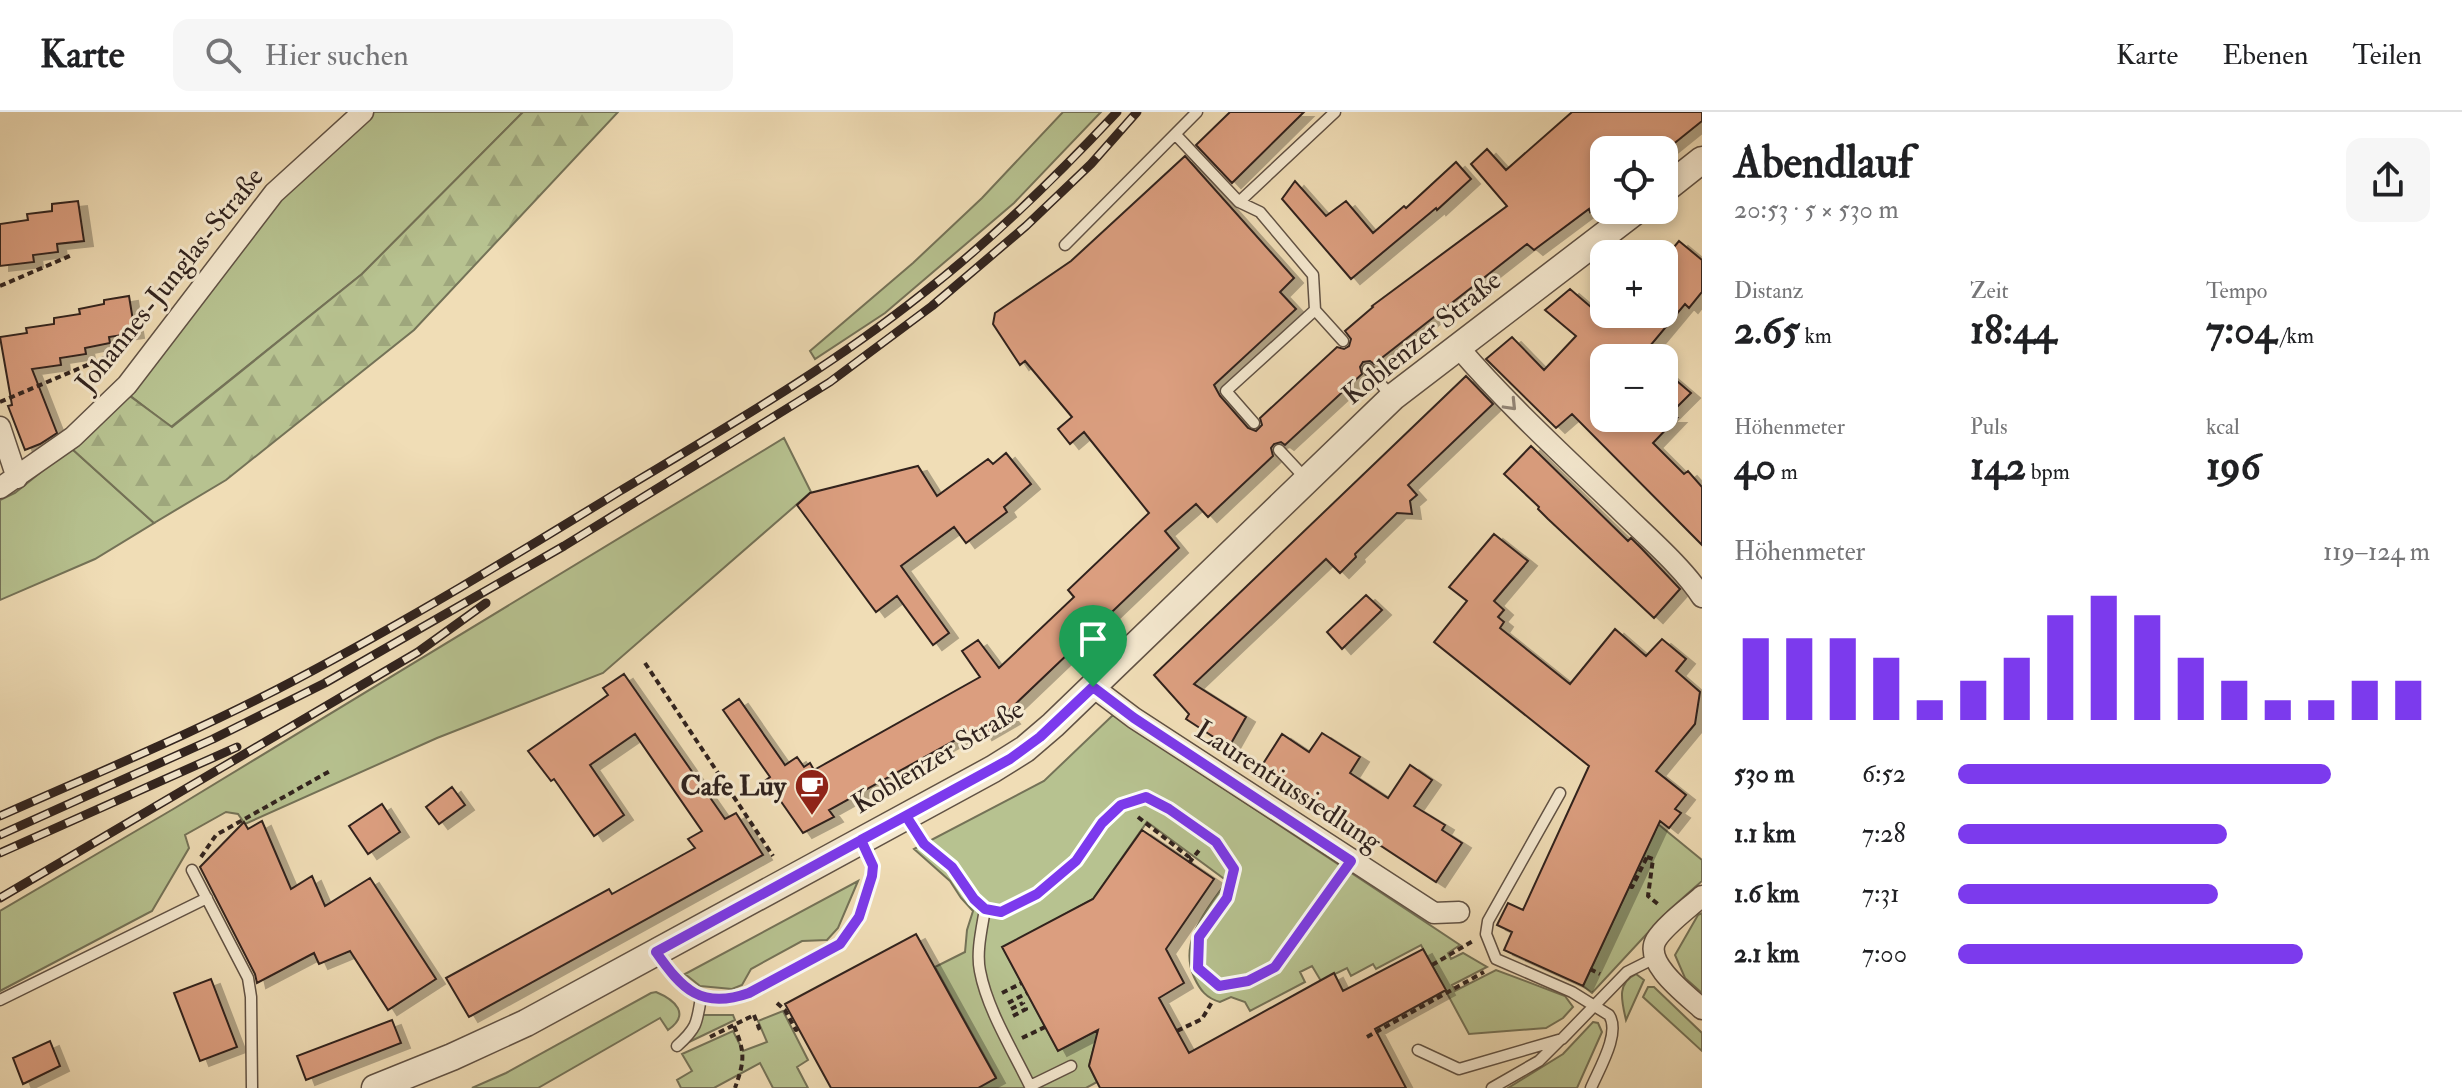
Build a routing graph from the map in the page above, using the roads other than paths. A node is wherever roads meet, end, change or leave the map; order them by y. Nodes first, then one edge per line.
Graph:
1 (363, 112) edge
2 (1197, 112) edge
3 (1335, 112) edge
4 (1176, 135) junction
5 (1702, 160) edge
6 (1678, 179) edge
7 (1239, 202) junction
8 (1619, 224) edge
9 (1065, 245) dead end
10 (1315, 310) junction
11 (1343, 341) dead end
12 (1459, 348) junction
13 (1368, 369) dead end
14 (1393, 397) junction
15 (1254, 423) dead end
16 (0, 427) edge
17 (1279, 450) dead end
18 (1306, 479) junction
19 (9, 483) edge
20 (1702, 597) edge
21 (1093, 687) junction
22 (1560, 793) dead end
23 (906, 816) junction
24 (861, 840) junction
25 (1351, 861) junction
26 (192, 870) road end
27 (1702, 896) edge
28 (207, 898) junction
29 (985, 909) junction
30 (1459, 912) dead end
31 (656, 952) junction
32 (1655, 958) junction
33 (701, 997) junction
34 (0, 1000) edge
35 (1593, 1005) junction
36 (1702, 1009) edge
37 (1562, 1039) junction
38 (677, 1046) road end
39 (1418, 1050) dead end
40 (1071, 1066) dead end
41 (379, 1087) edge
42 (252, 1088) edge
43 (1492, 1088) edge
44 (1591, 1088) edge

1 - 19 street, Johannes-Junglas-Straße
2 - 4 lane
3 - 7 lane
4 - 7 lane
4 - 9 lane
5 - 6 street
7 - 10 lane
8 - 12 street, Koblenzer Straße
10 - 11 lane
10 - 15 lane
12 - 14 street, Koblenzer Straße
12 -> 20 street
13 - 14 lane
14 - 18 street, Koblenzer Straße
16 - 19 street, Johannes-Junglas-Straße
17 - 18 lane
18 - 21 street, Koblenzer Straße
21 - 23 street, Koblenzer Straße
21 - 25 street, Laurentiussiedlung
22 - 35 lane
23 - 24 street, Koblenzer Straße
23 - 29 lane
24 - 31 street, Koblenzer Straße
24 - 33 lane
25 - 29 lane
25 - 30 street, Laurentiussiedlung
26 - 28 lane
27 - 32 street
28 - 34 lane
28 - 42 lane
29 - 40 lane
31 - 33 lane
31 - 41 street, Koblenzer Straße
32 - 35 lane
32 - 36 street
33 - 38 lane
35 - 37 lane
35 - 44 lane
37 - 39 lane
37 - 43 lane

